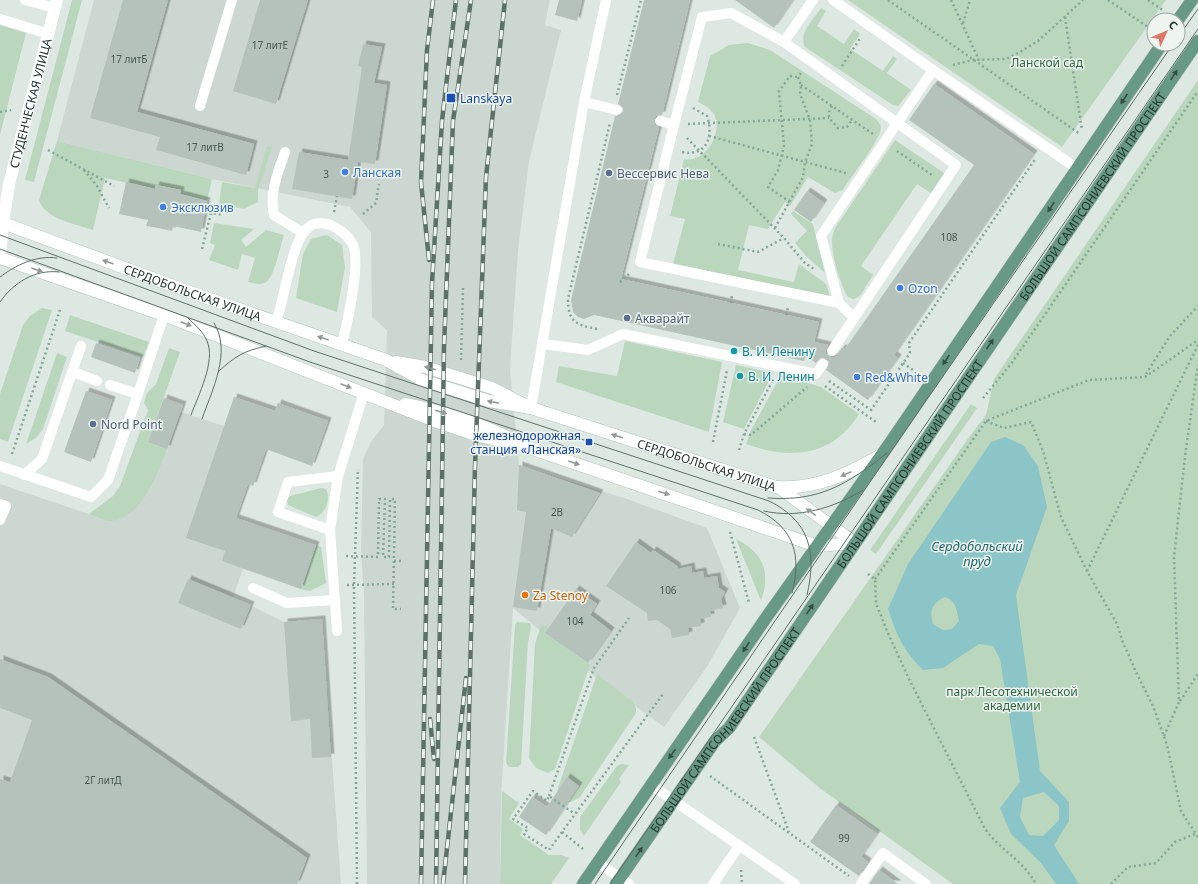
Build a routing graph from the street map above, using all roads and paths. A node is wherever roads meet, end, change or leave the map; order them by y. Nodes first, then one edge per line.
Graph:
1 (25, 0) edge
2 (232, 0) edge
3 (606, 0) edge
4 (641, 0) edge
5 (813, 0) edge
6 (834, 0) edge
7 (888, 0) edge
8 (951, 0) edge
9 (970, 0) edge
10 (1083, 0) edge
11 (1108, 0) edge
12 (1148, 0) edge
13 (1192, 0) edge
14 (56, 4) edge
15 (1164, 11) dead end
16 (1184, 12) edge
17 (1065, 17) junction
18 (0, 19) edge
19 (962, 24) junction
20 (870, 25) junction
21 (1146, 26) edge
22 (49, 34) junction
23 (1198, 41) edge
24 (784, 42) junction
25 (1157, 52) edge
26 (973, 60) junction
27 (979, 60) junction
28 (809, 61) junction
29 (933, 70) junction
30 (798, 77) junction
31 (834, 78) junction
32 (618, 91) dead end
33 (1198, 92) edge
34 (584, 102) junction
35 (679, 103) junction
36 (200, 106) dead end
37 (832, 106) dead end
38 (14, 110) dead end
39 (617, 110) dead end
40 (0, 112) edge
41 (829, 118) junction
42 (810, 120) junction
43 (852, 120) dead end
44 (660, 121) dead end
45 (783, 121) junction
46 (897, 121) junction
47 (709, 123) junction
48 (674, 124) junction
49 (609, 128) dead end
50 (1082, 130) dead end
51 (1080, 134) dead end
52 (709, 136) junction
53 (668, 149) junction
54 (48, 150) dead end
55 (699, 151) junction
56 (284, 152) dead end
57 (1038, 154) dead end
58 (782, 155) junction
59 (805, 162) junction
60 (82, 168) junction
61 (1078, 169) junction
62 (860, 176) junction
63 (379, 184) dead end
64 (114, 186) dead end
65 (337, 196) dead end
66 (336, 202) dead end
67 (790, 202) junction
68 (109, 208) dead end
69 (363, 214) dead end
70 (223, 215) dead end
71 (2, 222) edge
72 (775, 228) junction
73 (303, 233) junction
74 (784, 238) junction
75 (718, 244) dead end
76 (202, 249) dead end
77 (0, 255) edge
78 (0, 258) edge
79 (835, 285) junction
80 (463, 288) dead end
81 (840, 303) junction
82 (1198, 306) edge
83 (61, 307) dead end
84 (164, 316) junction
85 (854, 318) junction
86 (276, 322) junction
87 (594, 328) dead end
88 (1198, 340) edge
89 (342, 344) junction
90 (543, 344) junction
91 (1198, 345) edge
92 (81, 346) dead end
93 (832, 351) dead end
94 (730, 356) junction
95 (461, 360) dead end
96 (903, 363) junction
97 (823, 364) dead end
98 (1198, 365) edge
99 (780, 367) junction
100 (913, 370) dead end
101 (73, 372) junction
102 (816, 374) junction
103 (1144, 376) junction
104 (97, 380) dead end
105 (831, 382) dead end
106 (110, 385) dead end
107 (138, 394) junction
108 (370, 396) junction
109 (983, 398) dead end
110 (531, 408) junction
111 (986, 421) junction
112 (876, 422) dead end
113 (744, 434) junction
114 (713, 442) dead end
115 (739, 450) dead end
116 (881, 455) junction
117 (358, 462) dead end
118 (4, 468) edge
119 (24, 475) junction
120 (338, 476) junction
121 (776, 486) junction
122 (0, 504) edge
123 (0, 520) edge
124 (831, 526) junction
125 (330, 530) junction
126 (729, 531) dead end
127 (855, 543) junction
128 (817, 546) junction
129 (331, 555) junction
130 (354, 557) junction
131 (394, 561) junction
132 (402, 561) dead end
133 (1087, 571) junction
134 (868, 574) dead end
135 (875, 579) junction
136 (394, 584) junction
137 (354, 585) junction
138 (253, 588) dead end
139 (334, 600) junction
140 (749, 603) dead end
141 (401, 609) dead end
142 (629, 618) dead end
143 (337, 631) dead end
144 (1198, 674) edge
145 (663, 694) dead end
146 (1179, 702) junction
147 (754, 737) dead end
148 (1164, 737) junction
149 (710, 776) dead end
150 (651, 785) junction
151 (549, 796) junction
152 (674, 801) junction
153 (575, 814) junction
154 (562, 832) junction
155 (789, 833) junction
156 (1195, 834) junction
157 (1198, 837) edge
158 (739, 846) junction
159 (583, 849) dead end
160 (597, 862) junction
161 (622, 882) edge
162 (857, 882) edge
163 (357, 884) edge
164 (583, 884) edge
165 (713, 884) edge
166 (795, 884) edge
167 (926, 884) edge
168 (1036, 884) edge
169 (1111, 884) edge

1 - 14 lane
2 - 36 lane
3 - 34 lane
4 - 32 path
5 - 24 lane
6 - 20 lane
7 - 26 path
8 - 19 path
9 - 19 path
10 - 17 path
11 - 21 path
12 - 15 path
13 - 16 main road
14 - 22 main road, СТУДЕНЧЕСКАЯ УЛИЦА
17 - 27 path
17 - 50 path
18 - 22 lane
19 - 27 path
20 - 29 lane
20 - 31 path
22 - 71 main road, СТУДЕНЧЕСКАЯ УЛИЦА
127 -> 23 main road, БОЛЬШОЙ САМПСОНИЕВСКИЙ ПРОСПЕКТ
24 - 28 lane
24 - 35 lane
25 -> 61 main road
26 - 27 path
26 - 29 path
26 - 51 path
28 - 30 path
28 - 31 lane
29 - 46 lane
29 - 61 lane
30 - 42 path
30 - 45 path
31 - 46 lane
33 - 109 path
34 - 39 lane
34 - 90 lane
35 - 47 path
35 - 48 lane
37 - 41 path
38 - 40 path
41 - 42 path
41 - 43 path
42 - 45 path
42 - 59 path
44 - 48 lane
45 - 47 path
45 - 58 path
46 - 62 lane
46 - 85 lane
47 - 48 path
47 - 52 path
48 - 53 lane
48 - 55 path
49 - 87 path
52 - 55 path
52 - 58 path
53 - 55 path
53 - 81 lane
54 - 60 path
55 - 72 path
56 - 73 lane
57 - 96 path
58 - 59 path
58 - 67 path
59 - 62 path
59 - 67 path
60 - 64 path
60 - 68 path
61 -> 116 main road
62 - 79 lane
63 - 69 path
65 - 66 path
67 - 72 path
70 - 76 path
71 - 77 main road, СТУДЕНЧЕСКАЯ УЛИЦА
86 -> 71 main road, СЕРДОБОЛЬСКАЯ УЛИЦА
72 - 74 path
73 - 86 lane
73 - 89 lane
74 - 75 path
74 - 79 path
78 -> 84 main road
79 - 81 lane
80 - 95 path
81 - 85 lane
82 - 103 path
83 - 118 path
84 - 107 lane
84 -> 108 main road
85 - 93 lane
89 -> 86 main road, СЕРДОБОЛЬСКАЯ УЛИЦА
88 - 103 path
110 -> 89 main road, СЕРДОБОЛЬСКАЯ УЛИЦА
90 - 94 lane
90 - 110 lane
91 - 133 path
92 - 101 lane
94 - 99 lane
94 - 114 path
96 - 100 path
96 - 105 path
97 - 102 lane
98 - 146 path
99 - 102 lane
99 - 113 path
101 - 104 lane
101 - 119 lane
102 - 112 path
102 - 113 path
103 - 111 path
106 - 107 lane
107 - 119 lane
108 - 120 lane
108 -> 128 main road
121 -> 110 main road, СЕРДОБОЛЬСКАЯ УЛИЦА
111 - 133 path
111 - 135 path
113 - 115 path
116 -> 121 main road, СЕРДОБОЛЬСКАЯ УЛИЦА
116 - 124 main road
117 - 130 path
118 - 119 lane
120 - 125 lane
120 - 125 lane
124 -> 121 main road
122 - 123 lane
124 - 127 main road
124 - 128 main road
125 - 129 lane
126 - 140 path
127 - 128 main road
152 -> 127 main road, БОЛЬШОЙ САМПСОНИЕВСКИЙ ПРОСПЕКТ
128 -> 150 main road
129 - 130 path
129 - 139 lane
130 - 131 path
130 - 137 path
131 - 132 path
131 - 136 path
133 - 148 path
134 - 135 path
135 - 168 path
136 - 137 path
136 - 141 path
137 - 163 path
138 - 139 lane
139 - 143 lane
142 - 151 path
144 - 146 path
145 - 153 path
146 - 148 path
147 - 155 path
148 - 156 path
149 - 155 path
150 - 152 lane
150 - 160 main road
151 - 153 path
151 - 154 path
152 - 158 lane
161 -> 152 main road, БОЛЬШОЙ САМПСОНИЕВСКИЙ ПРОСПЕКТ
153 - 154 path
154 - 159 path
155 - 162 path
156 - 157 path
156 - 169 path
158 - 165 lane
158 - 166 lane
160 - 161 lane
160 - 164 main road
162 - 167 lane

